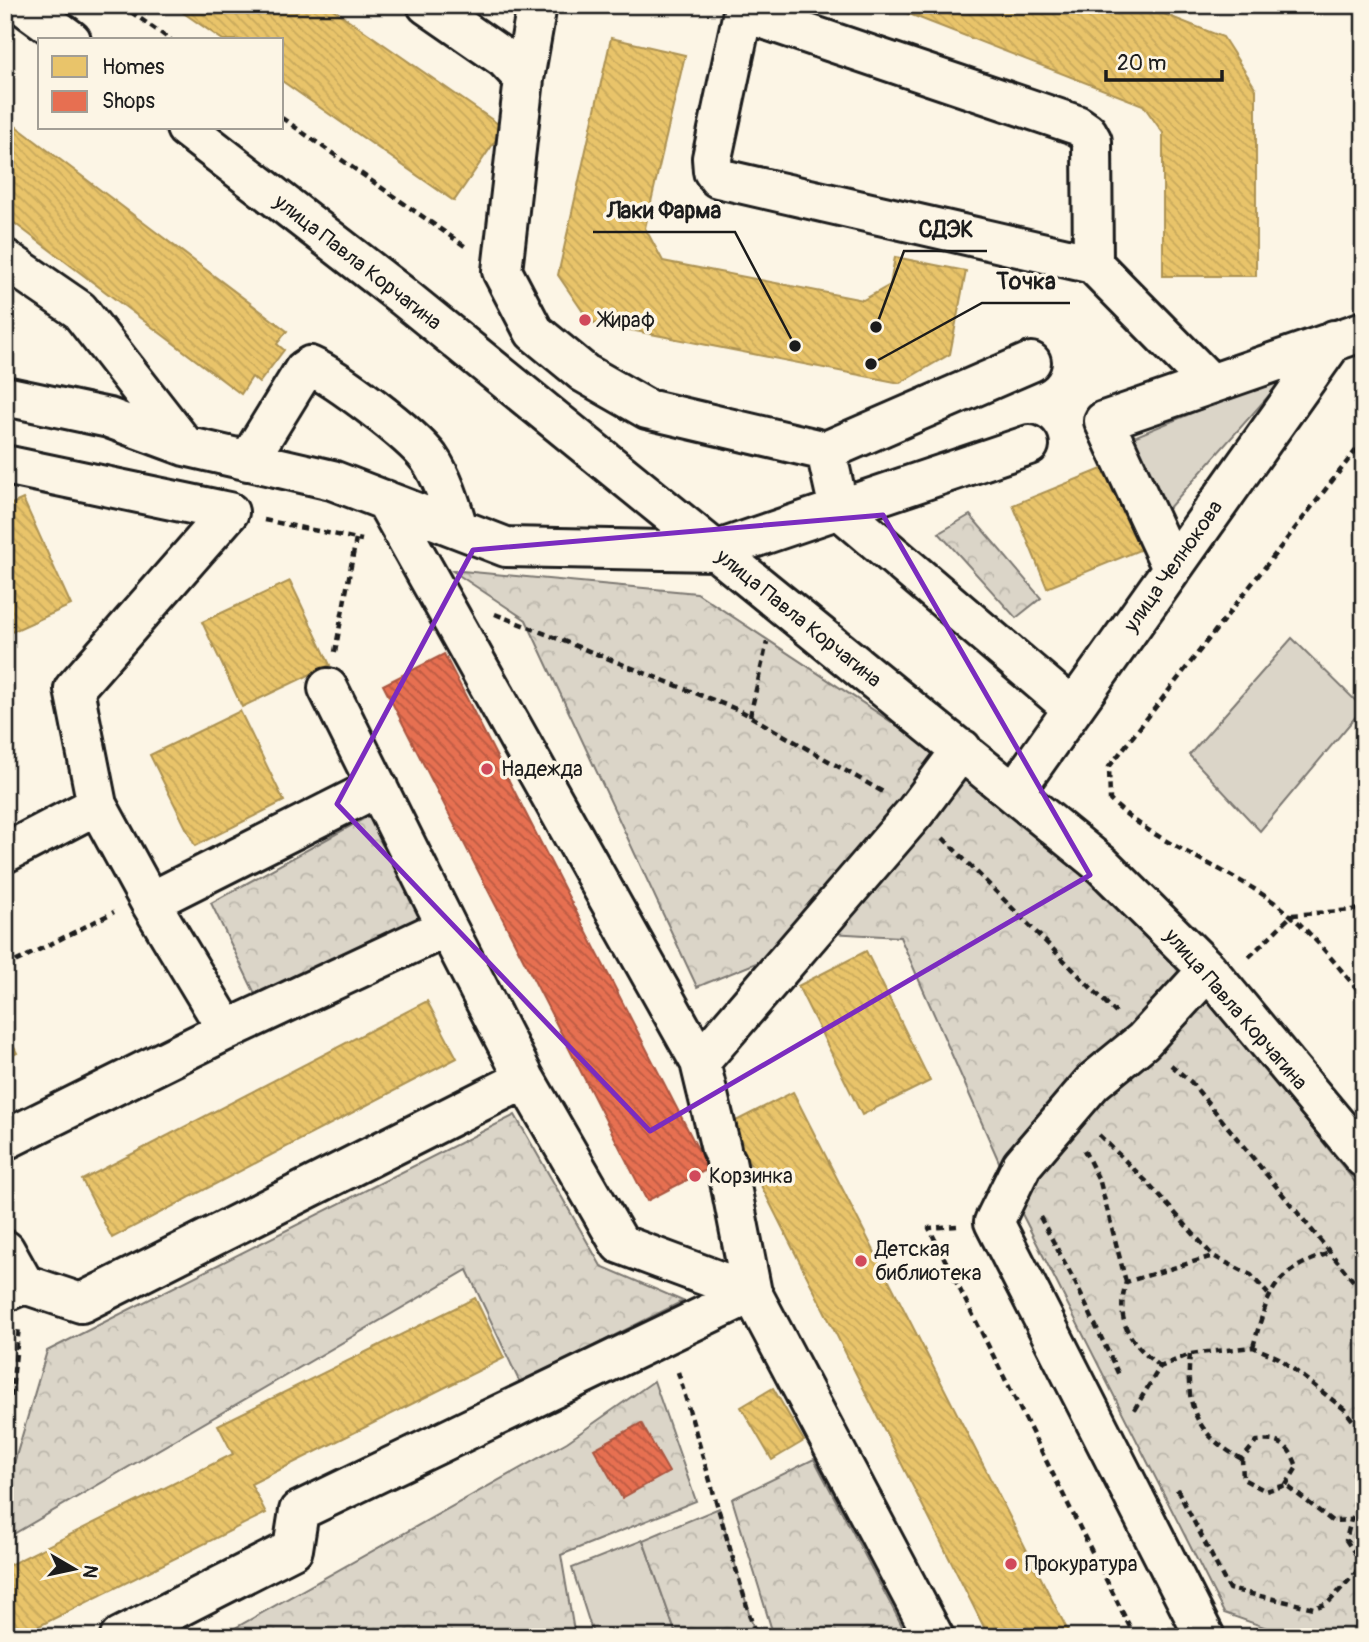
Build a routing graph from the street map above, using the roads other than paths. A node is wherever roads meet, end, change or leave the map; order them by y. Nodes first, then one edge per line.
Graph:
1 (23, 5) edge
2 (427, 5) edge
3 (537, 5) edge
4 (732, 9) edge
5 (68, 38) edge
6 (524, 79) junction
7 (189, 130) edge
8 (5, 259) edge
9 (1093, 264) junction
10 (1349, 335) edge
11 (1031, 362) dead end
12 (1211, 384) junction
13 (5, 396) edge
14 (1029, 445) dead end
15 (186, 446) junction
16 (826, 451) junction
17 (248, 461) junction
18 (5, 465) edge
19 (385, 500) junction
20 (839, 509) junction
21 (458, 528) junction
22 (715, 551) junction
23 (1172, 568) junction
24 (328, 688) road end
25 (1072, 708) junction
26 (962, 749) junction
27 (378, 787) junction
28 (1014, 792) junction
29 (97, 806) junction
30 (5, 853) edge
31 (149, 899) junction
32 (447, 927) junction
33 (1215, 978) junction
34 (228, 1030) junction
35 (701, 1062) junction
36 (525, 1079) junction
37 (5, 1140) edge
38 (1364, 1158) edge
39 (5, 1250) edge
40 (14, 1288) edge
41 (752, 1293) junction
42 (120, 1637) edge
43 (934, 1637) edge
44 (1205, 1637) edge

1 - 5 street
2 - 6 street
3 - 6 street
4 - 9 street
4 - 9 street
6 - 16 street
7 - 22 street, улица Павла Корчагина
8 - 15 street
9 - 12 street
10 - 12 street, улица Челнокова
10 - 23 street, улица Челнокова
11 - 16 street
12 - 23 street, улица Челнокова
13 - 15 street
14 - 20 street
15 - 17 street
16 - 20 street
17 - 19 street
17 - 21 street
18 - 29 street
19 - 21 street
19 - 35 street
20 - 22 street
20 - 25 street
21 - 22 street
22 - 26 street, улица Павла Корчагина
23 - 25 street, улица Челнокова
24 - 27 street
25 - 28 street, улица Челнокова
26 - 28 street, улица Павла Корчагина
26 - 35 street
27 - 31 street
27 - 32 street
28 - 33 street, улица Павла Корчагина
29 - 30 street
29 - 31 street
31 - 34 street
32 - 34 street
32 - 36 street
33 - 38 street, улица Павла Корчагина
33 - 44 street
34 - 37 street
35 - 41 street
36 - 40 street
36 - 41 street
39 - 40 street
41 - 42 street
41 - 43 street

